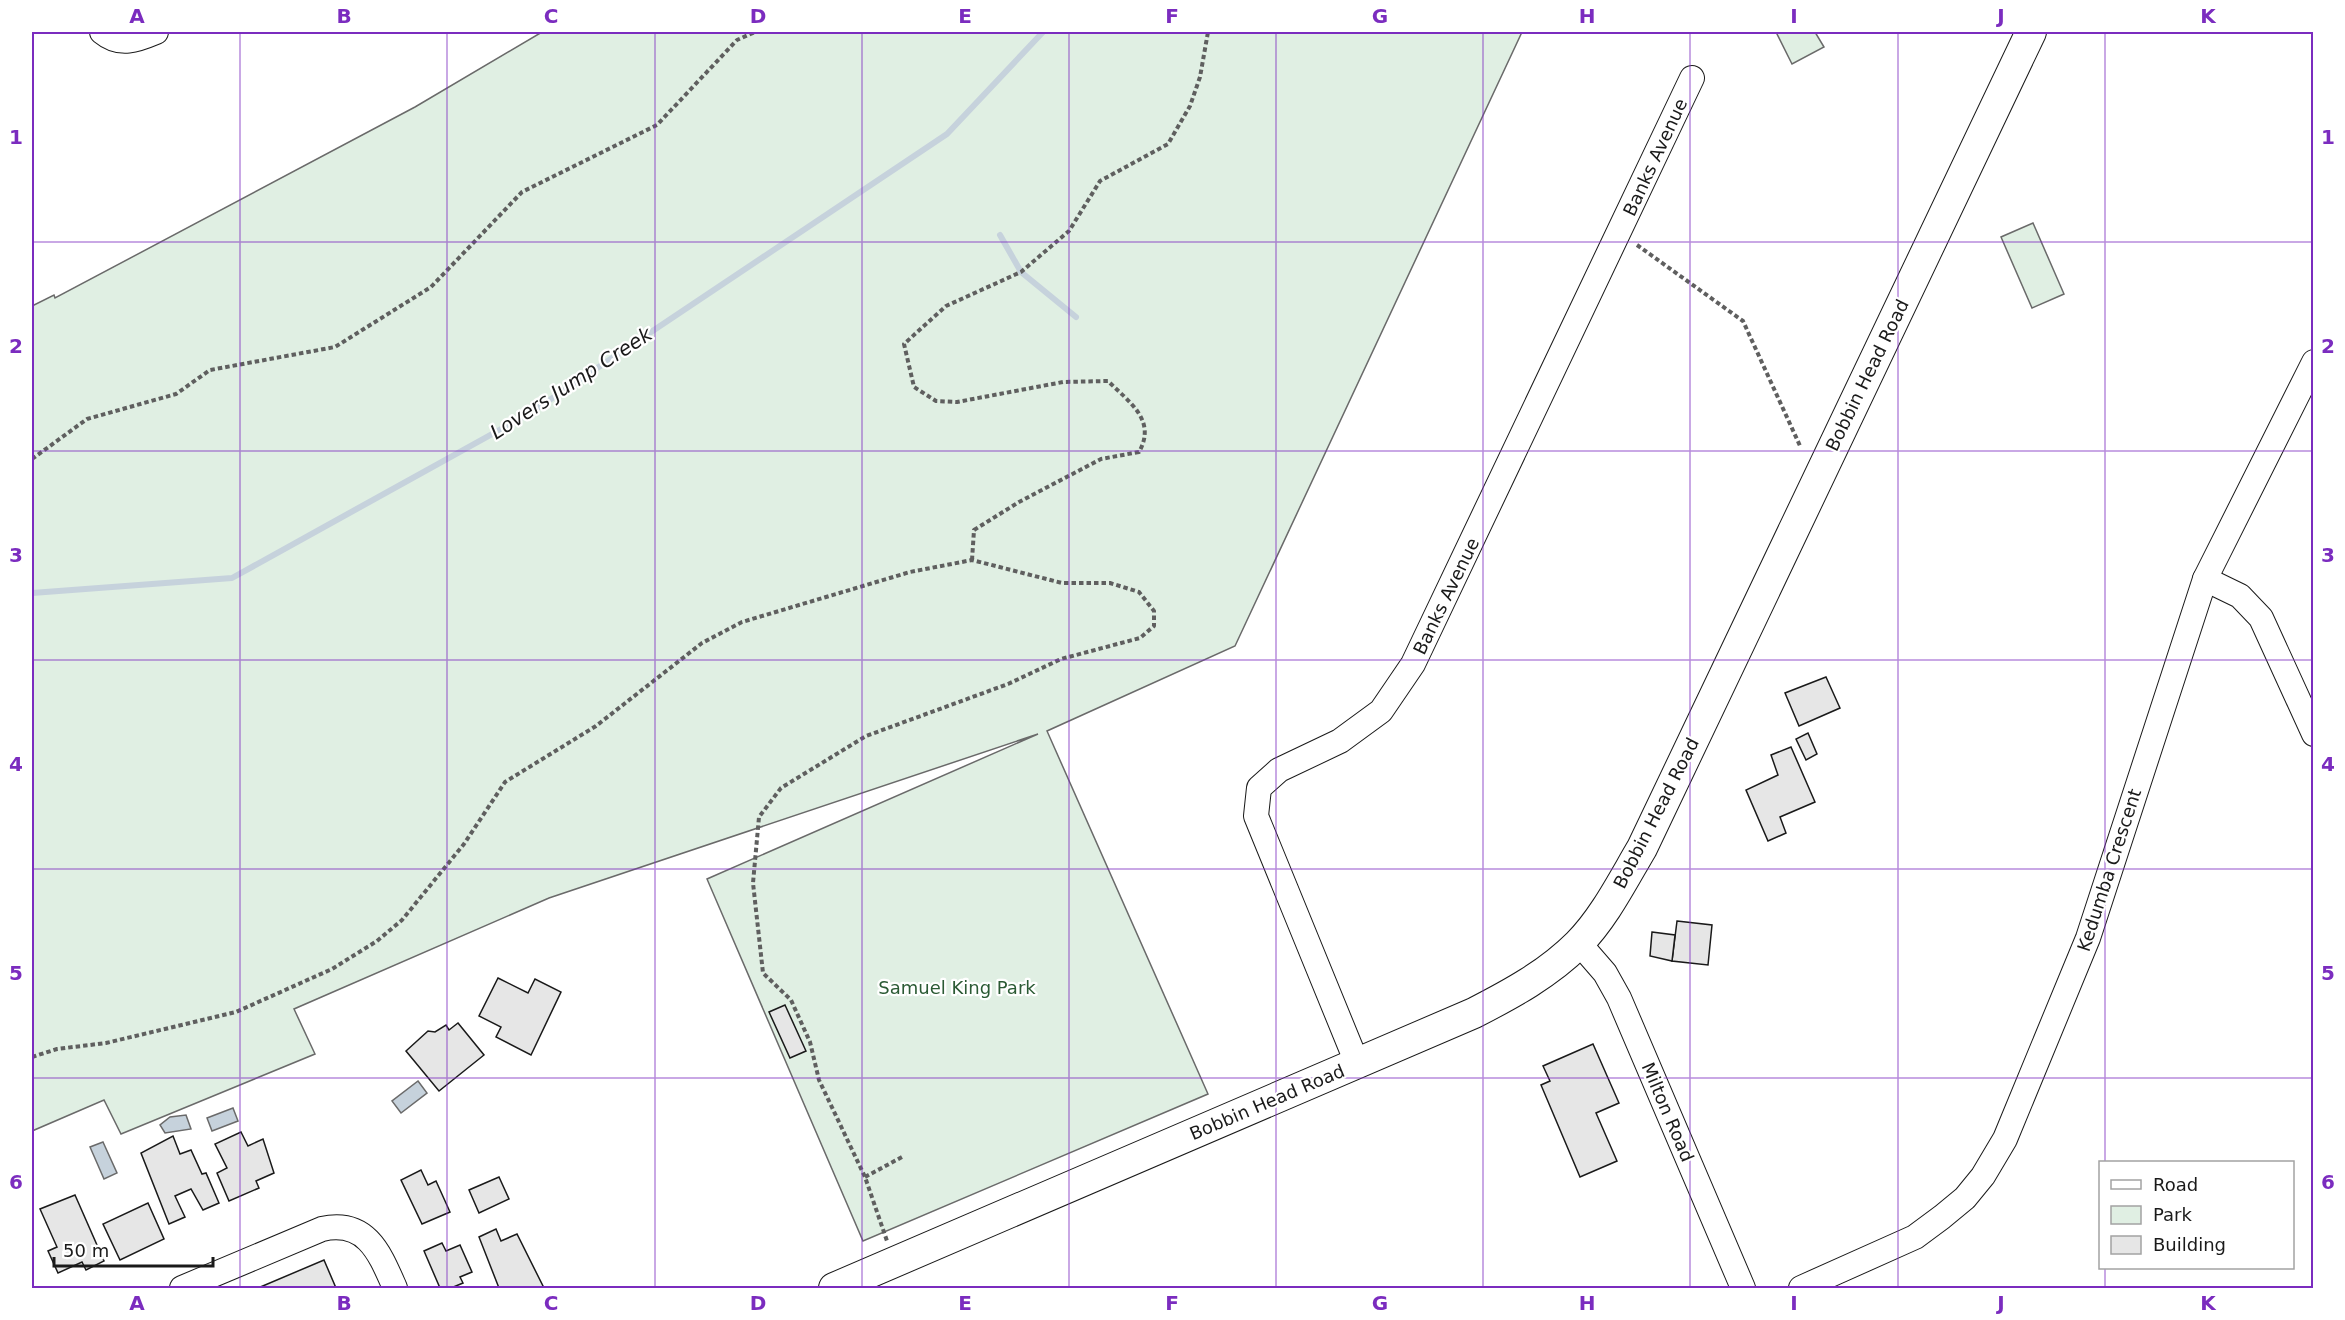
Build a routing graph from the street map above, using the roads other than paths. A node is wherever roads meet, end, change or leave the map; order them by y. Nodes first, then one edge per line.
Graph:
1 (102, 32) edge
2 (156, 32) edge
3 (2031, 32) edge
4 (1692, 78) dead end
5 (2313, 363) edge
6 (2205, 579) junction
7 (2313, 734) edge
8 (1579, 943) junction
9 (1357, 1063) junction
10 (182, 1288) edge
11 (395, 1288) edge
12 (834, 1288) edge
13 (1743, 1288) edge
14 (1801, 1288) edge

1 - 2 street
3 - 8 main road, Bobbin Head Road
4 - 9 street, Banks Avenue
5 - 6 street, Kedumba Crescent
6 - 7 street
6 - 14 street, Kedumba Crescent
8 - 9 main road, Bobbin Head Road
8 - 13 street, Milton Road
9 - 12 main road, Bobbin Head Road
10 - 11 street

